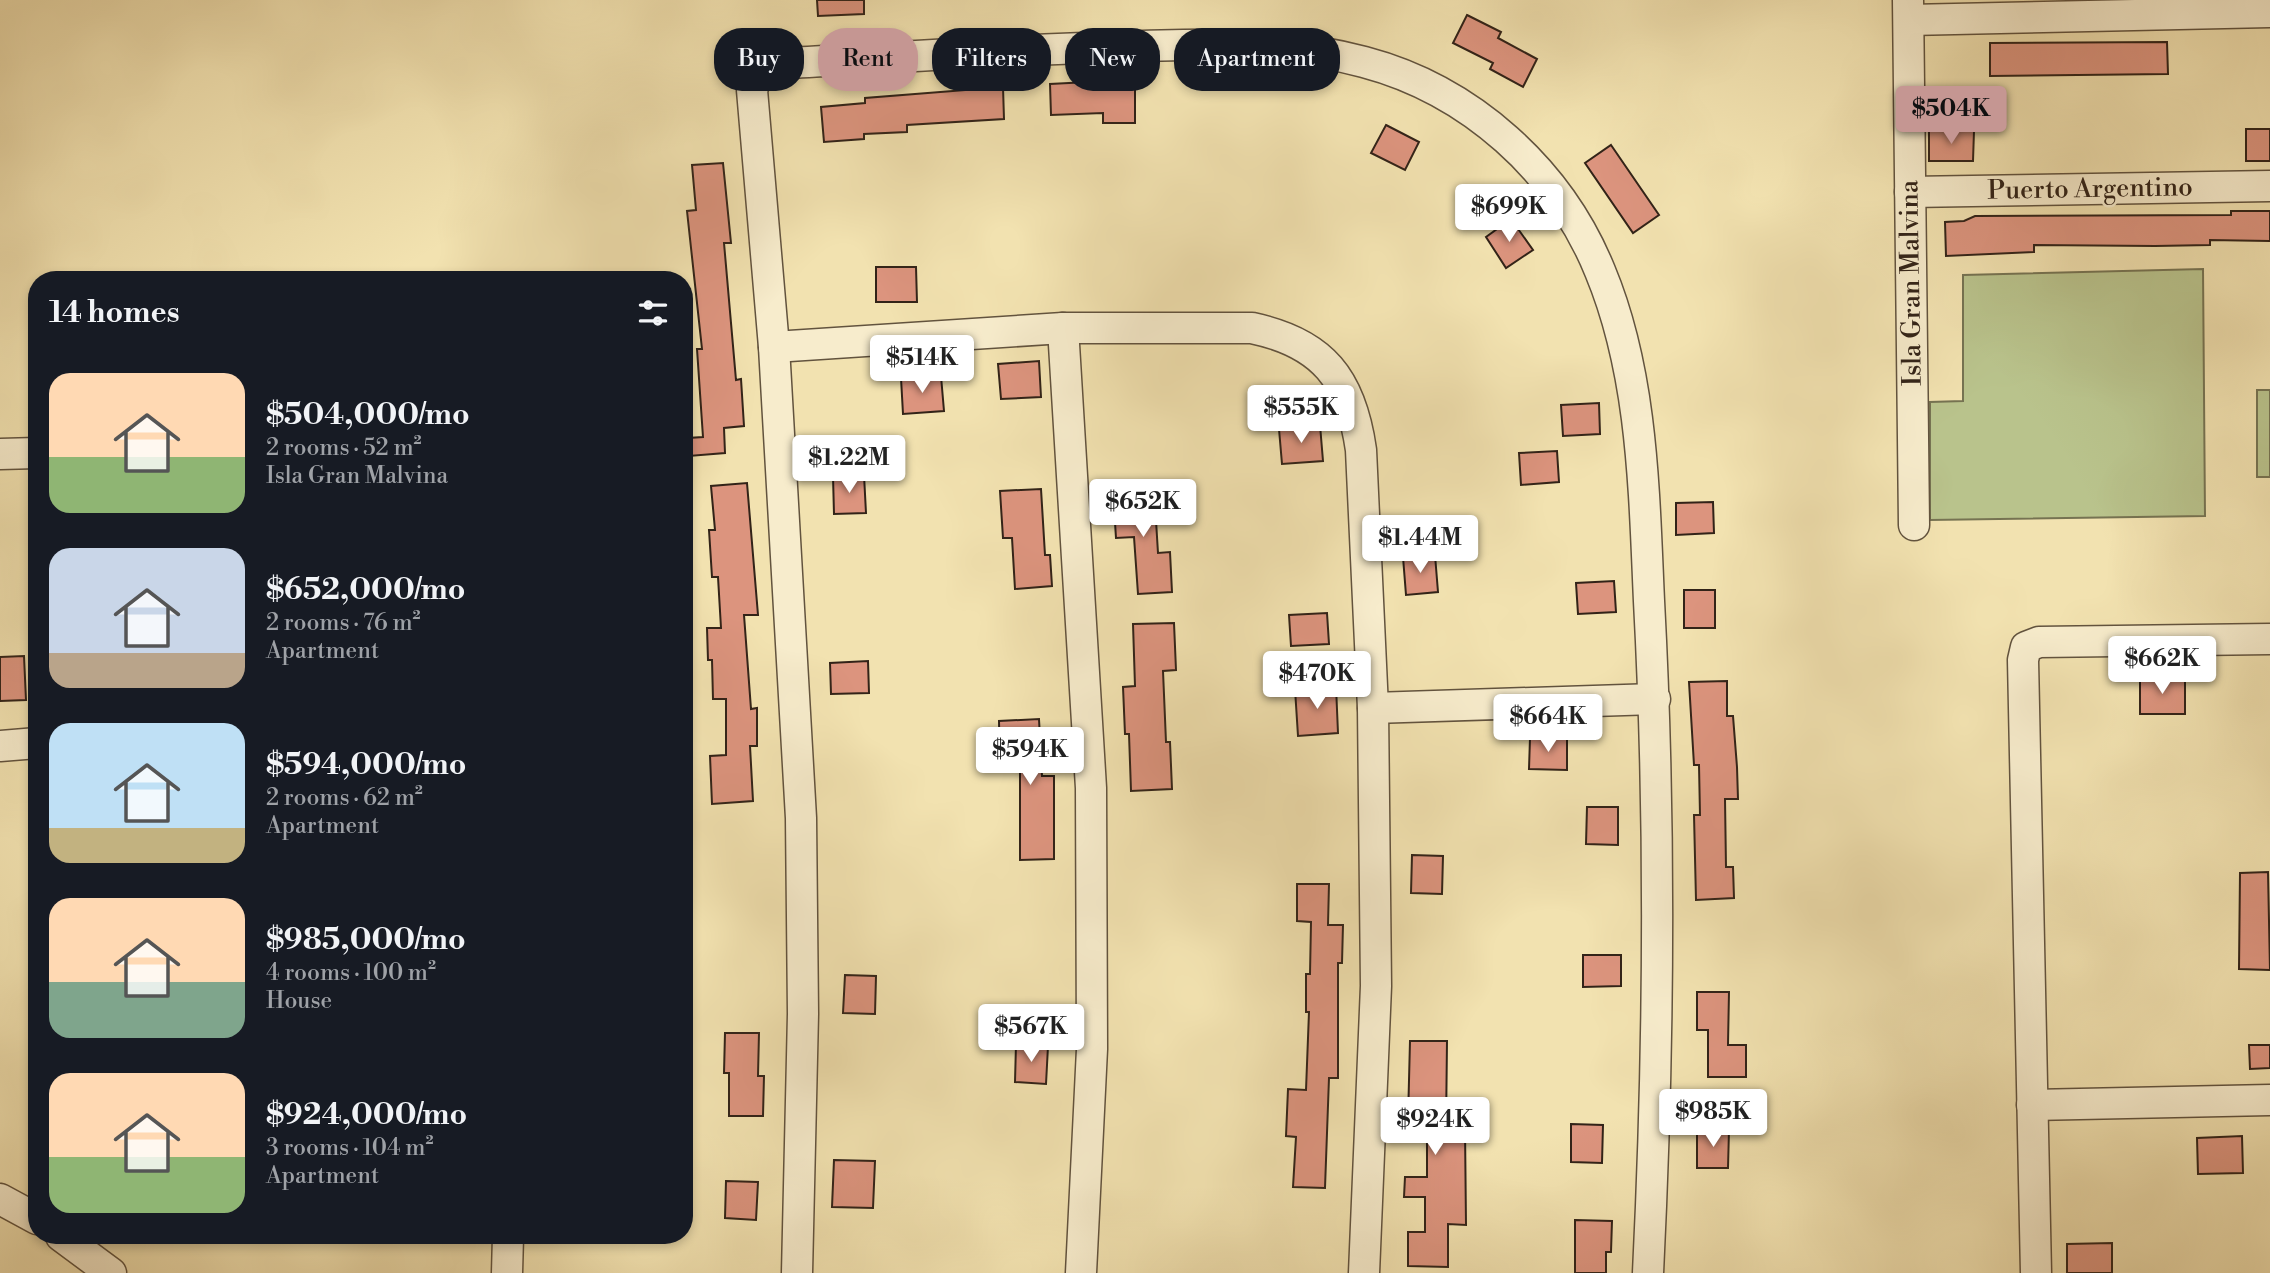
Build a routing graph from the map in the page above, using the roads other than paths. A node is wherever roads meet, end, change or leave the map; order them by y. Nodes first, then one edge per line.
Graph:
1 (1908, 10) edge
2 (2270, 12) edge
3 (2270, 186) edge
4 (1910, 192) junction
5 (1063, 328) junction
6 (774, 347) junction
7 (28, 453) edge
8 (0, 454) edge
9 (1913, 525) dead end
10 (2270, 639) edge
11 (1654, 699) junction
12 (1374, 708) junction
13 (28, 744) edge
14 (0, 746) edge
15 (2270, 1100) edge
16 (2032, 1105) junction
17 (0, 1199) edge
18 (28, 1214) edge
19 (72, 1244) edge
20 (509, 1244) edge
21 (111, 1273) edge
22 (507, 1273) edge
23 (797, 1273) edge
24 (1081, 1273) edge
25 (1364, 1273) edge
26 (1648, 1273) edge
27 (2036, 1273) edge

1 - 2 street
1 - 4 street, Isla Gran Malvina
3 - 4 street, Puerto Argentino
4 - 9 street, Isla Gran Malvina
5 - 6 street
5 - 12 street
5 - 24 street
6 - 11 street
6 - 23 street
7 - 8 street
10 - 16 street
11 - 12 street
11 - 26 street
12 - 25 street
13 - 14 street
15 - 16 street
16 - 27 street
17 - 18 street
19 - 21 street
20 - 22 street

